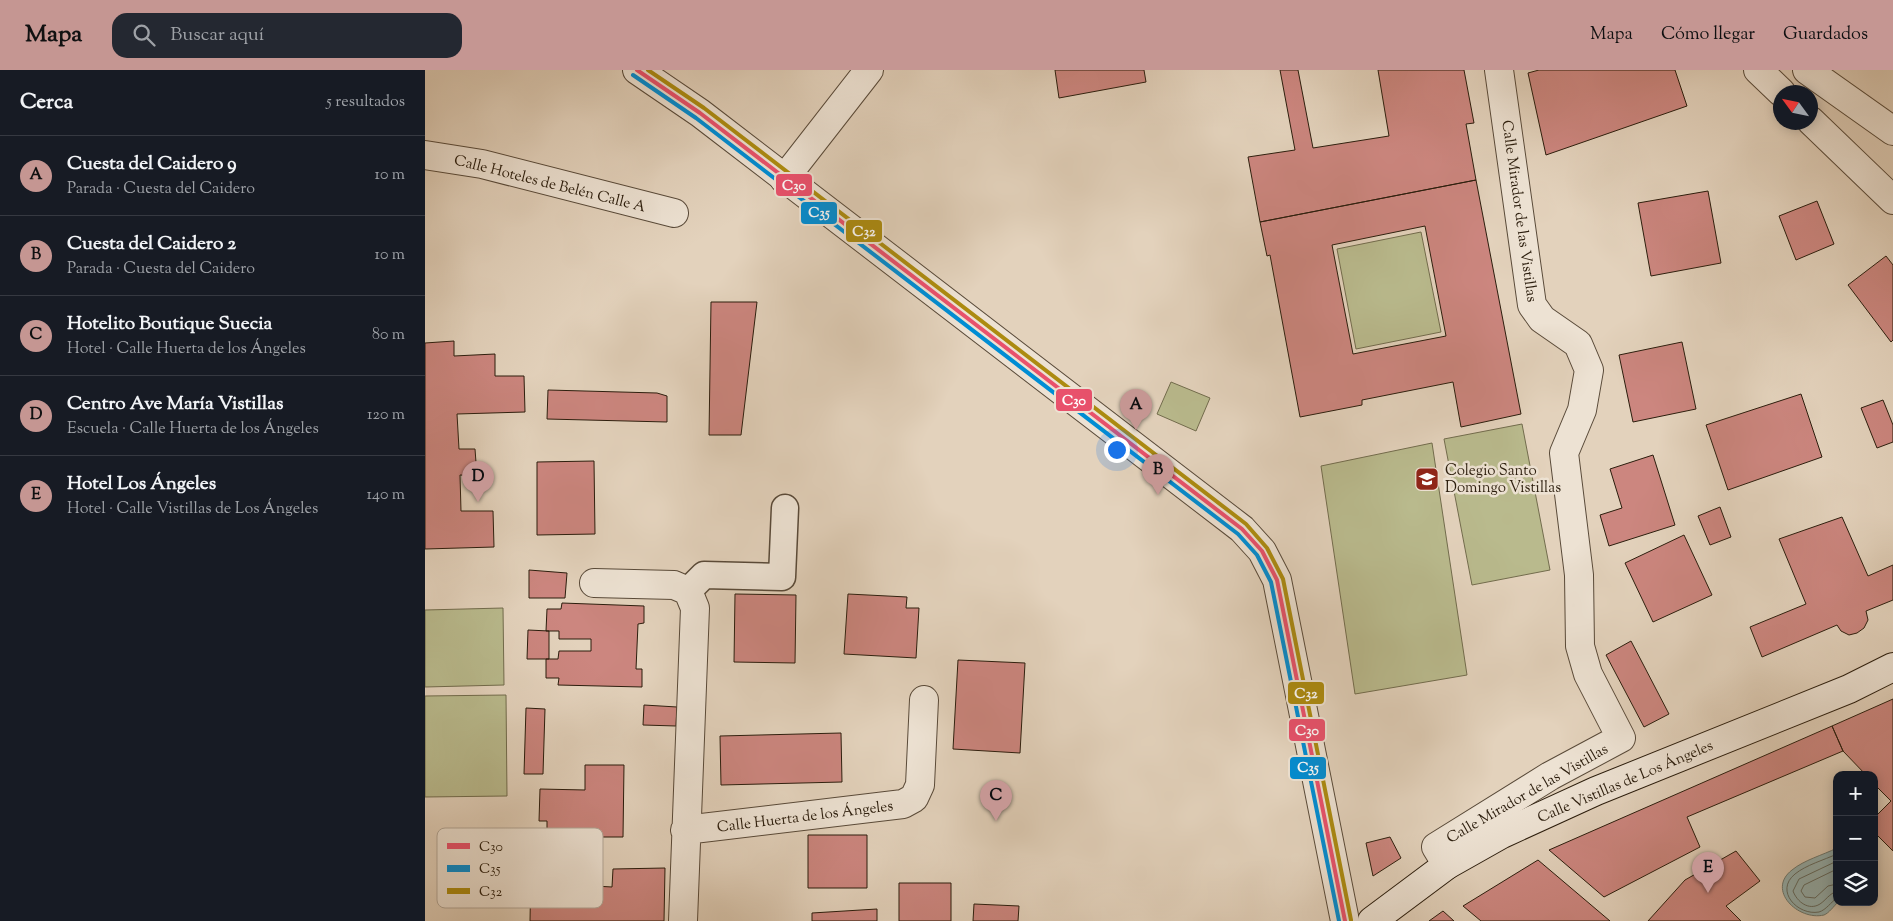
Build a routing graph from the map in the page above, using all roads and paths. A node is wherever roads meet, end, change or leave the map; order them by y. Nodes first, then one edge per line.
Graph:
1 (637, 70) edge
2 (869, 70) edge
3 (1499, 70) edge
4 (1758, 70) edge
5 (1807, 70) edge
6 (1774, 85) edge
7 (1818, 128) edge
8 (1893, 131) edge
9 (425, 154) edge
10 (784, 179) junction
11 (1893, 200) edge
12 (673, 213) dead end
13 (785, 508) dead end
14 (594, 583) dead end
15 (687, 591) junction
16 (1893, 667) edge
17 (924, 700) dead end
18 (685, 830) junction
19 (1447, 865) junction
20 (683, 921) edge
21 (1345, 921) edge
22 (1372, 921) edge

1 - 10 street
2 - 10 street
3 - 19 street, Calle Mirador de las Vistillas
4 - 6 street
5 - 8 street
7 - 11 street
9 - 12 street, Calle Hoteles de Belén Calle A
10 - 21 street
13 - 15 street
14 - 15 street
15 - 18 street
16 - 19 street, Calle Vistillas de Los Ángeles
17 - 18 street, Calle Huerta de los Ángeles
18 - 20 street
19 - 22 street, Calle Vistillas de Los Ángeles

